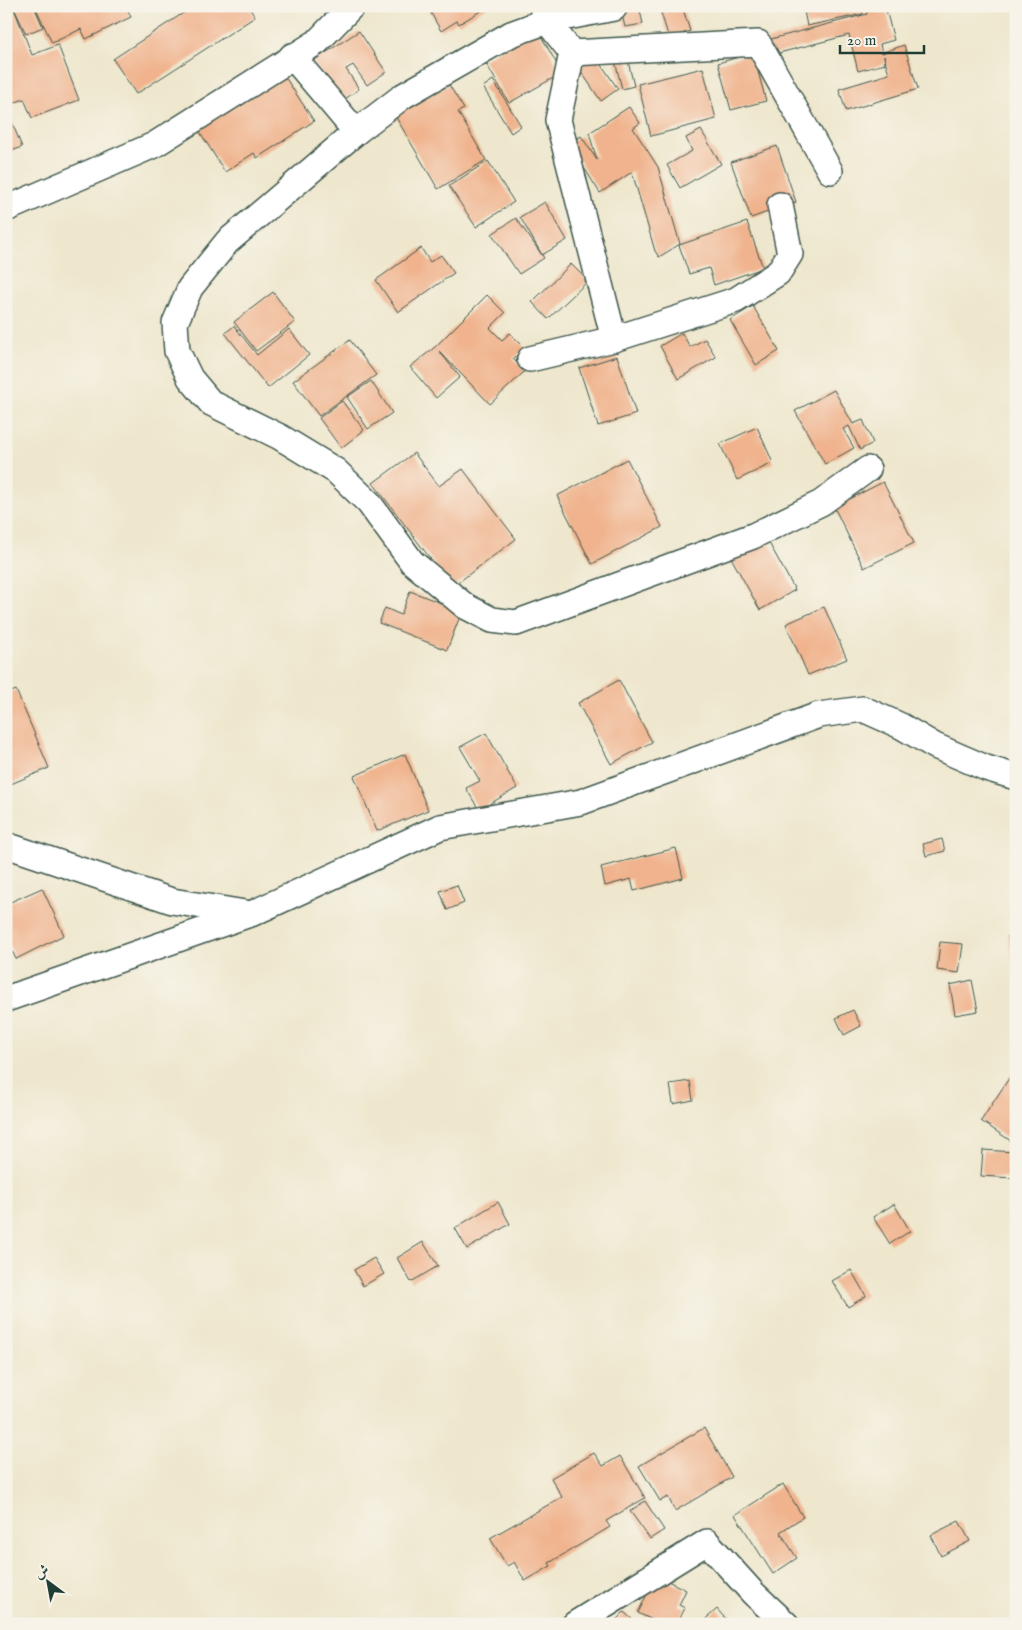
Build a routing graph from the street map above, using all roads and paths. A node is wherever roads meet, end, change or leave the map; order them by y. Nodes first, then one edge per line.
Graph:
1 (352, 6) edge
2 (614, 8) dead end
3 (544, 13) edge
4 (572, 53) junction
5 (292, 56) junction
6 (356, 132) junction
7 (830, 171) dead end
8 (780, 205) dead end
9 (6, 209) edge
10 (614, 339) junction
11 (530, 360) dead end
12 (868, 469) dead end
13 (1016, 777) edge
14 (6, 845) edge
15 (251, 914) junction
16 (6, 999) edge
17 (575, 1624) edge
18 (786, 1624) edge

1 - 5 street
2 - 3 street
3 - 4 street
3 - 6 street
4 - 7 street
4 - 10 street
5 - 6 street
5 - 9 street
6 - 12 street
8 - 10 street
10 - 11 street
13 - 15 street
14 - 15 street
15 - 16 street
17 - 18 street

